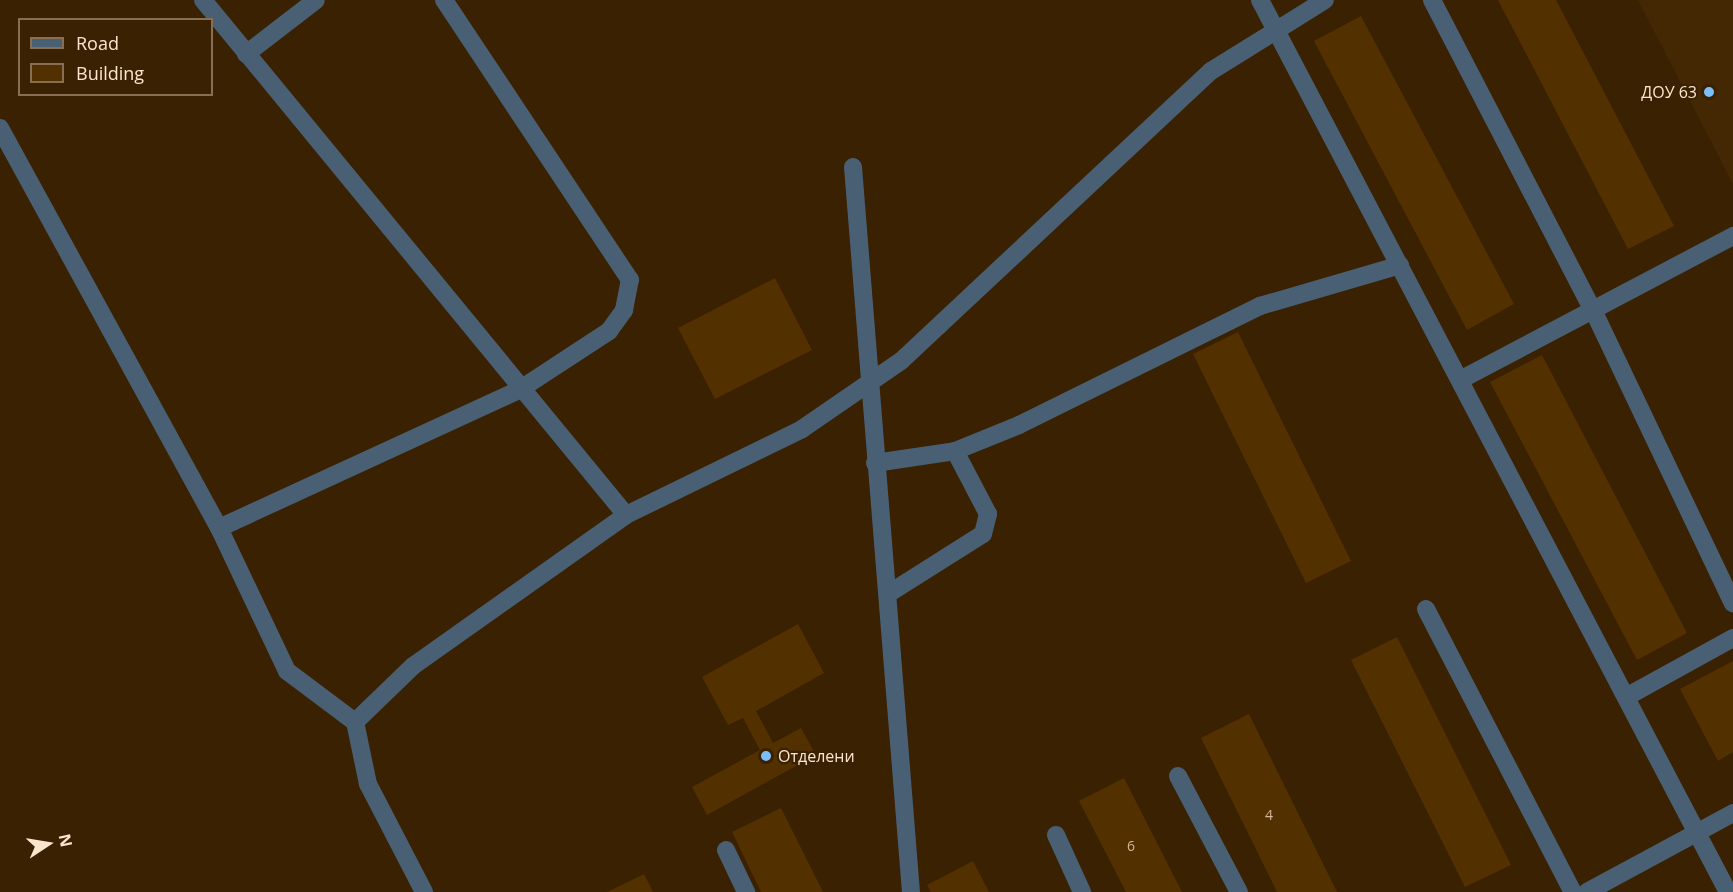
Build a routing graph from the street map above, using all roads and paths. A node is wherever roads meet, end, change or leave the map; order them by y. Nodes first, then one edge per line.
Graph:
1 (202, 0) edge
2 (316, 0) edge
3 (444, 0) edge
4 (1260, 0) edge
5 (1325, 0) edge
6 (1432, 0) edge
7 (1275, 27) junction
8 (246, 54) junction
9 (0, 128) edge
10 (853, 167) dead end
11 (1733, 236) edge
12 (1400, 265) junction
13 (1593, 310) junction
14 (1460, 380) junction
15 (867, 384) junction
16 (519, 390) junction
17 (955, 451) junction
18 (875, 463) junction
19 (626, 515) junction
20 (219, 528) junction
21 (888, 594) junction
22 (1733, 603) edge
23 (1426, 609) dead end
24 (1733, 638) edge
25 (1626, 698) junction
26 (355, 722) junction
27 (1178, 776) dead end
28 (1733, 813) edge
29 (1697, 832) junction
30 (1056, 835) dead end
31 (726, 850) dead end
32 (424, 892) edge
33 (746, 892) edge
34 (911, 892) edge
35 (1082, 892) edge
36 (1239, 892) edge
37 (1573, 892) edge
38 (1587, 892) edge
39 (1728, 892) edge

1 - 8 street
2 - 8 street
3 - 16 street
4 - 7 street
5 - 7 street
6 - 13 street
7 - 12 street
7 - 15 street
8 - 16 street
9 - 20 street
10 - 15 street
11 - 13 street
12 - 14 street
12 - 17 street
13 - 14 street
13 - 22 street
14 - 25 street
15 - 18 street
15 - 19 street
16 - 19 street
16 - 20 street
17 - 18 street
17 - 21 street
18 - 21 street
19 - 26 street
20 - 26 street
21 - 34 street
23 - 37 street
24 - 25 street
25 - 29 street
26 - 32 street
27 - 36 street
28 - 29 street
29 - 38 street
29 - 39 street
30 - 35 street
31 - 33 street

